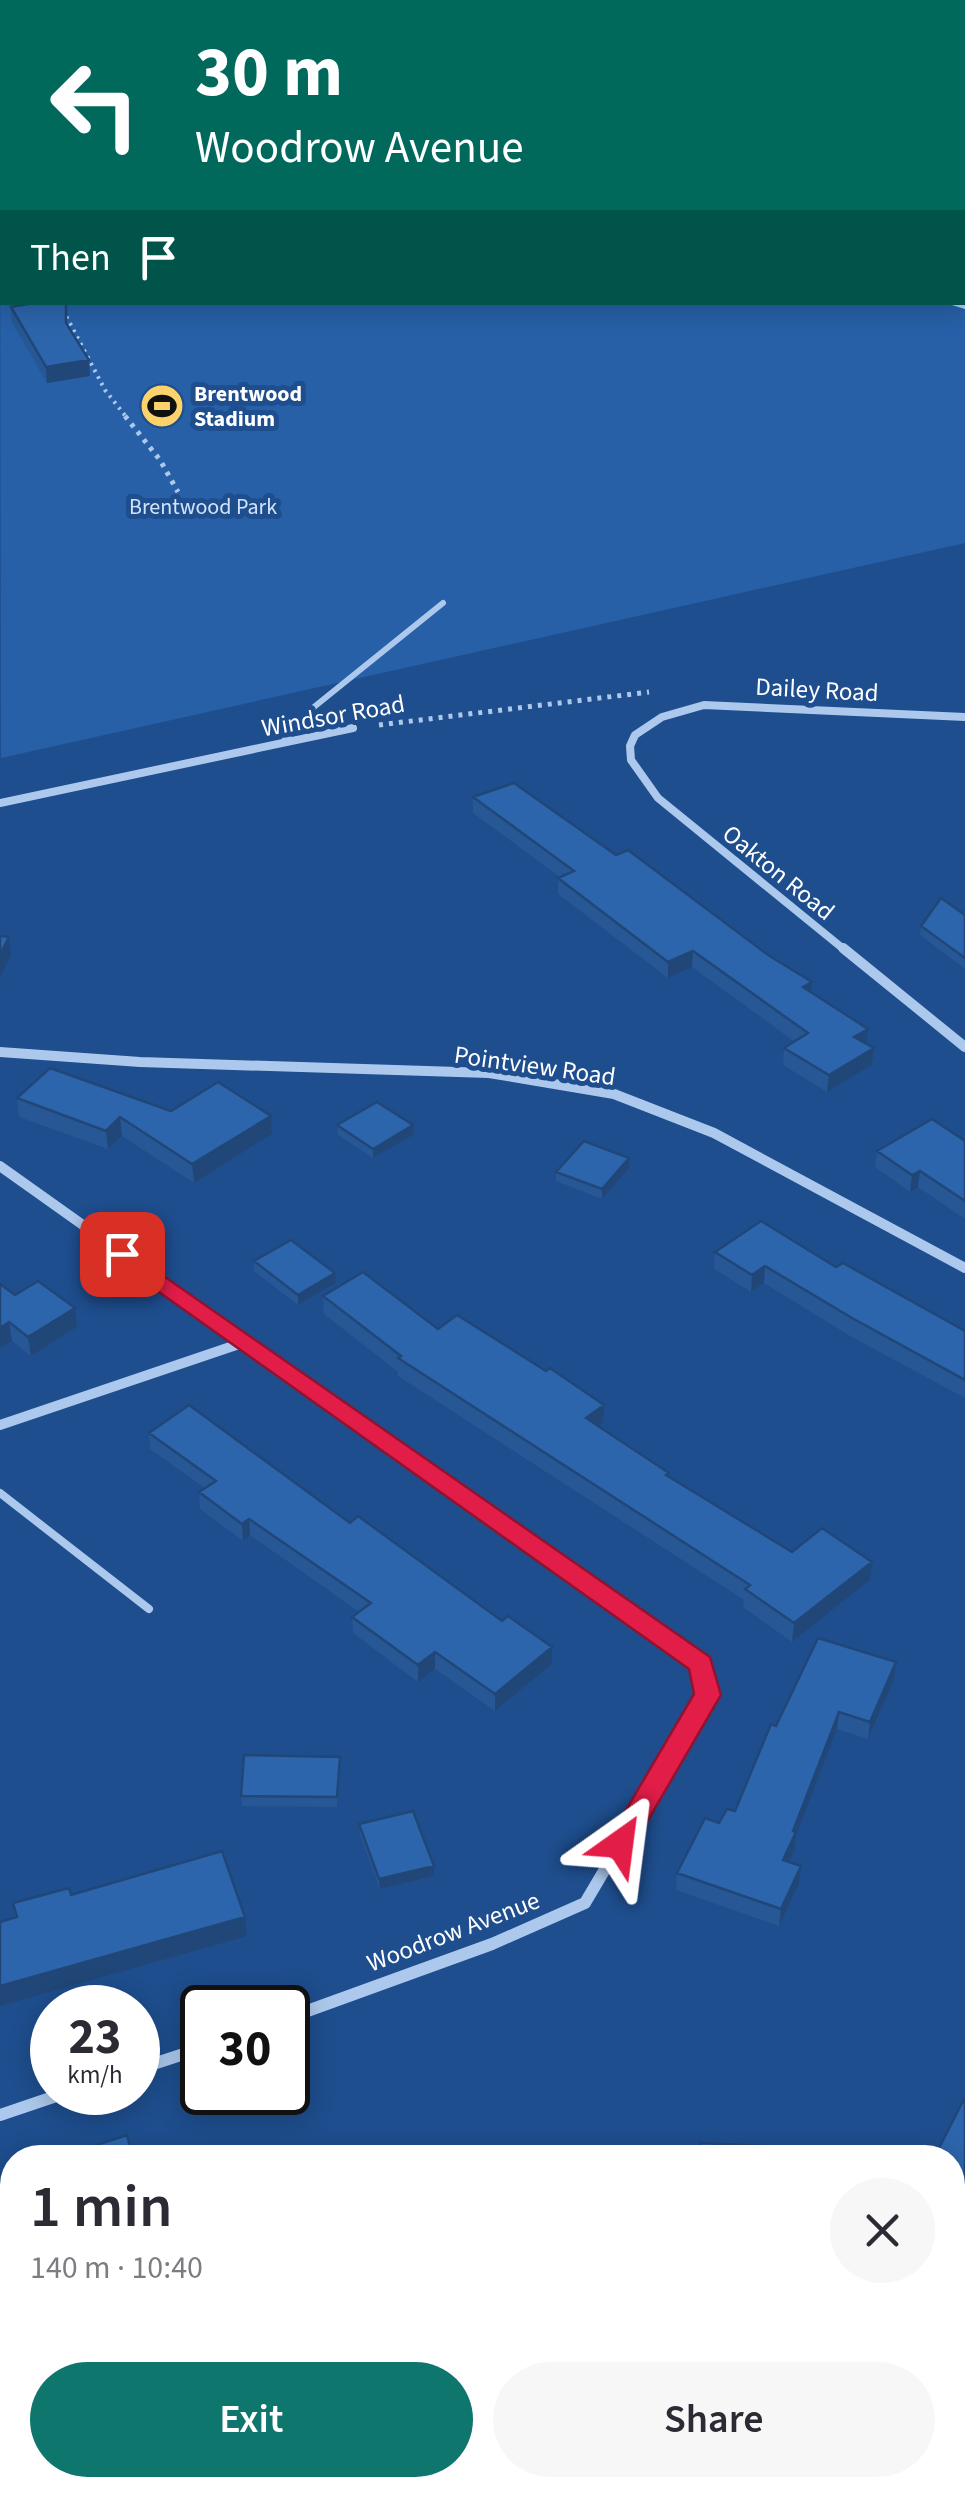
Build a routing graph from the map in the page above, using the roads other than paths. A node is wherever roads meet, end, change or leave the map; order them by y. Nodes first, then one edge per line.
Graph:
1 (443, 603) dead end
2 (667, 714) joint
3 (965, 717) edge
4 (353, 728) road end
5 (282, 743) junction
6 (0, 802) edge
7 (965, 1047) edge
8 (0, 1052) edge
9 (0, 1166) edge
10 (965, 1268) edge
11 (245, 1342) junction
12 (0, 1426) edge
13 (0, 1493) edge
14 (150, 1608) dead end
15 (310, 2010) edge
16 (30, 2105) edge
17 (0, 2115) edge

1 - 5 lane
2 - 3 street, Dailey Road
2 - 7 street, Oakton Road
4 - 5 street, Windsor Road
5 - 6 street, Windsor Road
8 - 10 street, Pointview Road
9 - 11 street, Woodrow Avenue
11 - 12 street
11 - 15 street, Woodrow Avenue
13 - 14 lane
16 - 17 street

